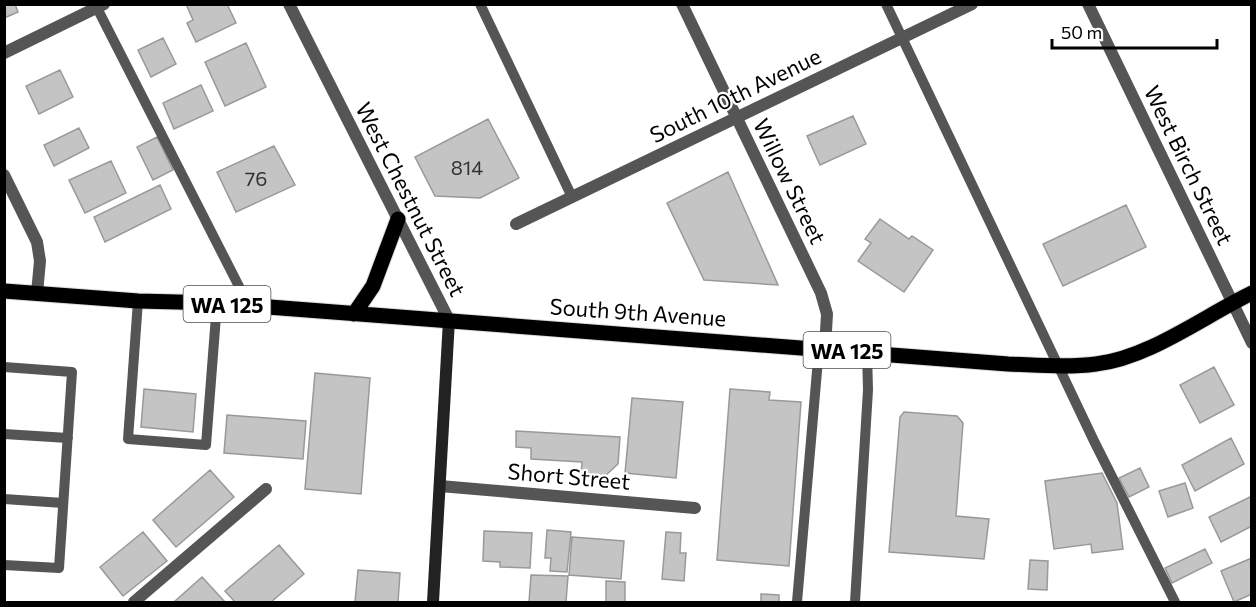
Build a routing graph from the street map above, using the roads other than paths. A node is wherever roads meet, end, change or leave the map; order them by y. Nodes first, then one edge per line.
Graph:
1 (289, 4) edge
2 (480, 4) edge
3 (682, 4) edge
4 (886, 4) edge
5 (972, 4) edge
6 (1088, 4) edge
7 (99, 6) edge
8 (902, 38) junction
9 (4, 53) edge
10 (736, 118) junction
11 (4, 175) edge
12 (572, 197) junction
13 (398, 219) junction
14 (516, 224) dead end
15 (4, 291) edge
16 (37, 293) junction
17 (1251, 293) edge
18 (138, 301) junction
19 (217, 303) junction
20 (1232, 303) junction
21 (249, 306) junction
22 (354, 314) junction
23 (449, 320) junction
24 (1251, 343) edge
25 (822, 348) junction
26 (867, 352) junction
27 (1060, 365) junction
28 (4, 367) edge
29 (4, 434) edge
30 (68, 438) junction
31 (440, 486) junction
32 (266, 489) dead end
33 (4, 499) edge
34 (63, 503) junction
35 (695, 508) dead end
36 (4, 565) edge
37 (134, 603) edge
38 (433, 603) edge
39 (797, 603) edge
40 (855, 603) edge
41 (1175, 603) edge

1 - 13 street, West Chestnut Street
2 - 12 lane
3 - 10 street, Willow Street
4 - 8 lane
5 - 8 street, South 10th Avenue
6 - 20 street, West Birch Street
7 - 9 street
7 - 21 lane
8 - 10 street, South 10th Avenue
8 - 27 lane
10 - 12 street, South 10th Avenue
10 - 25 street, Willow Street
11 - 16 street
12 - 14 street, South 10th Avenue
13 - 22 main road
13 - 23 street, West Chestnut Street
15 - 16 main road, South 9th Avenue / WA 125
16 - 18 main road, South 9th Avenue / WA 125
17 - 20 main road, South 9th Avenue / WA 125
18 - 19 main road, South 9th Avenue / WA 125
18 - 19 lane
19 - 21 main road, South 9th Avenue / WA 125
20 - 24 street, West Birch Street
20 - 27 main road, South 9th Avenue / WA 125
21 - 22 main road, South 9th Avenue / WA 125
22 - 23 main road, South 9th Avenue / WA 125
23 - 25 main road, South 9th Avenue / WA 125
23 - 31 main road, West Chestnut Street
25 - 26 main road, South 9th Avenue / WA 125
25 - 39 lane
26 - 27 main road, South 9th Avenue / WA 125
26 - 40 lane
27 - 41 lane
28 - 30 lane
29 - 30 lane
30 - 34 lane
31 - 35 street, Short Street
31 - 38 main road, West Chestnut Street
32 - 37 street
33 - 34 lane
34 - 36 lane

